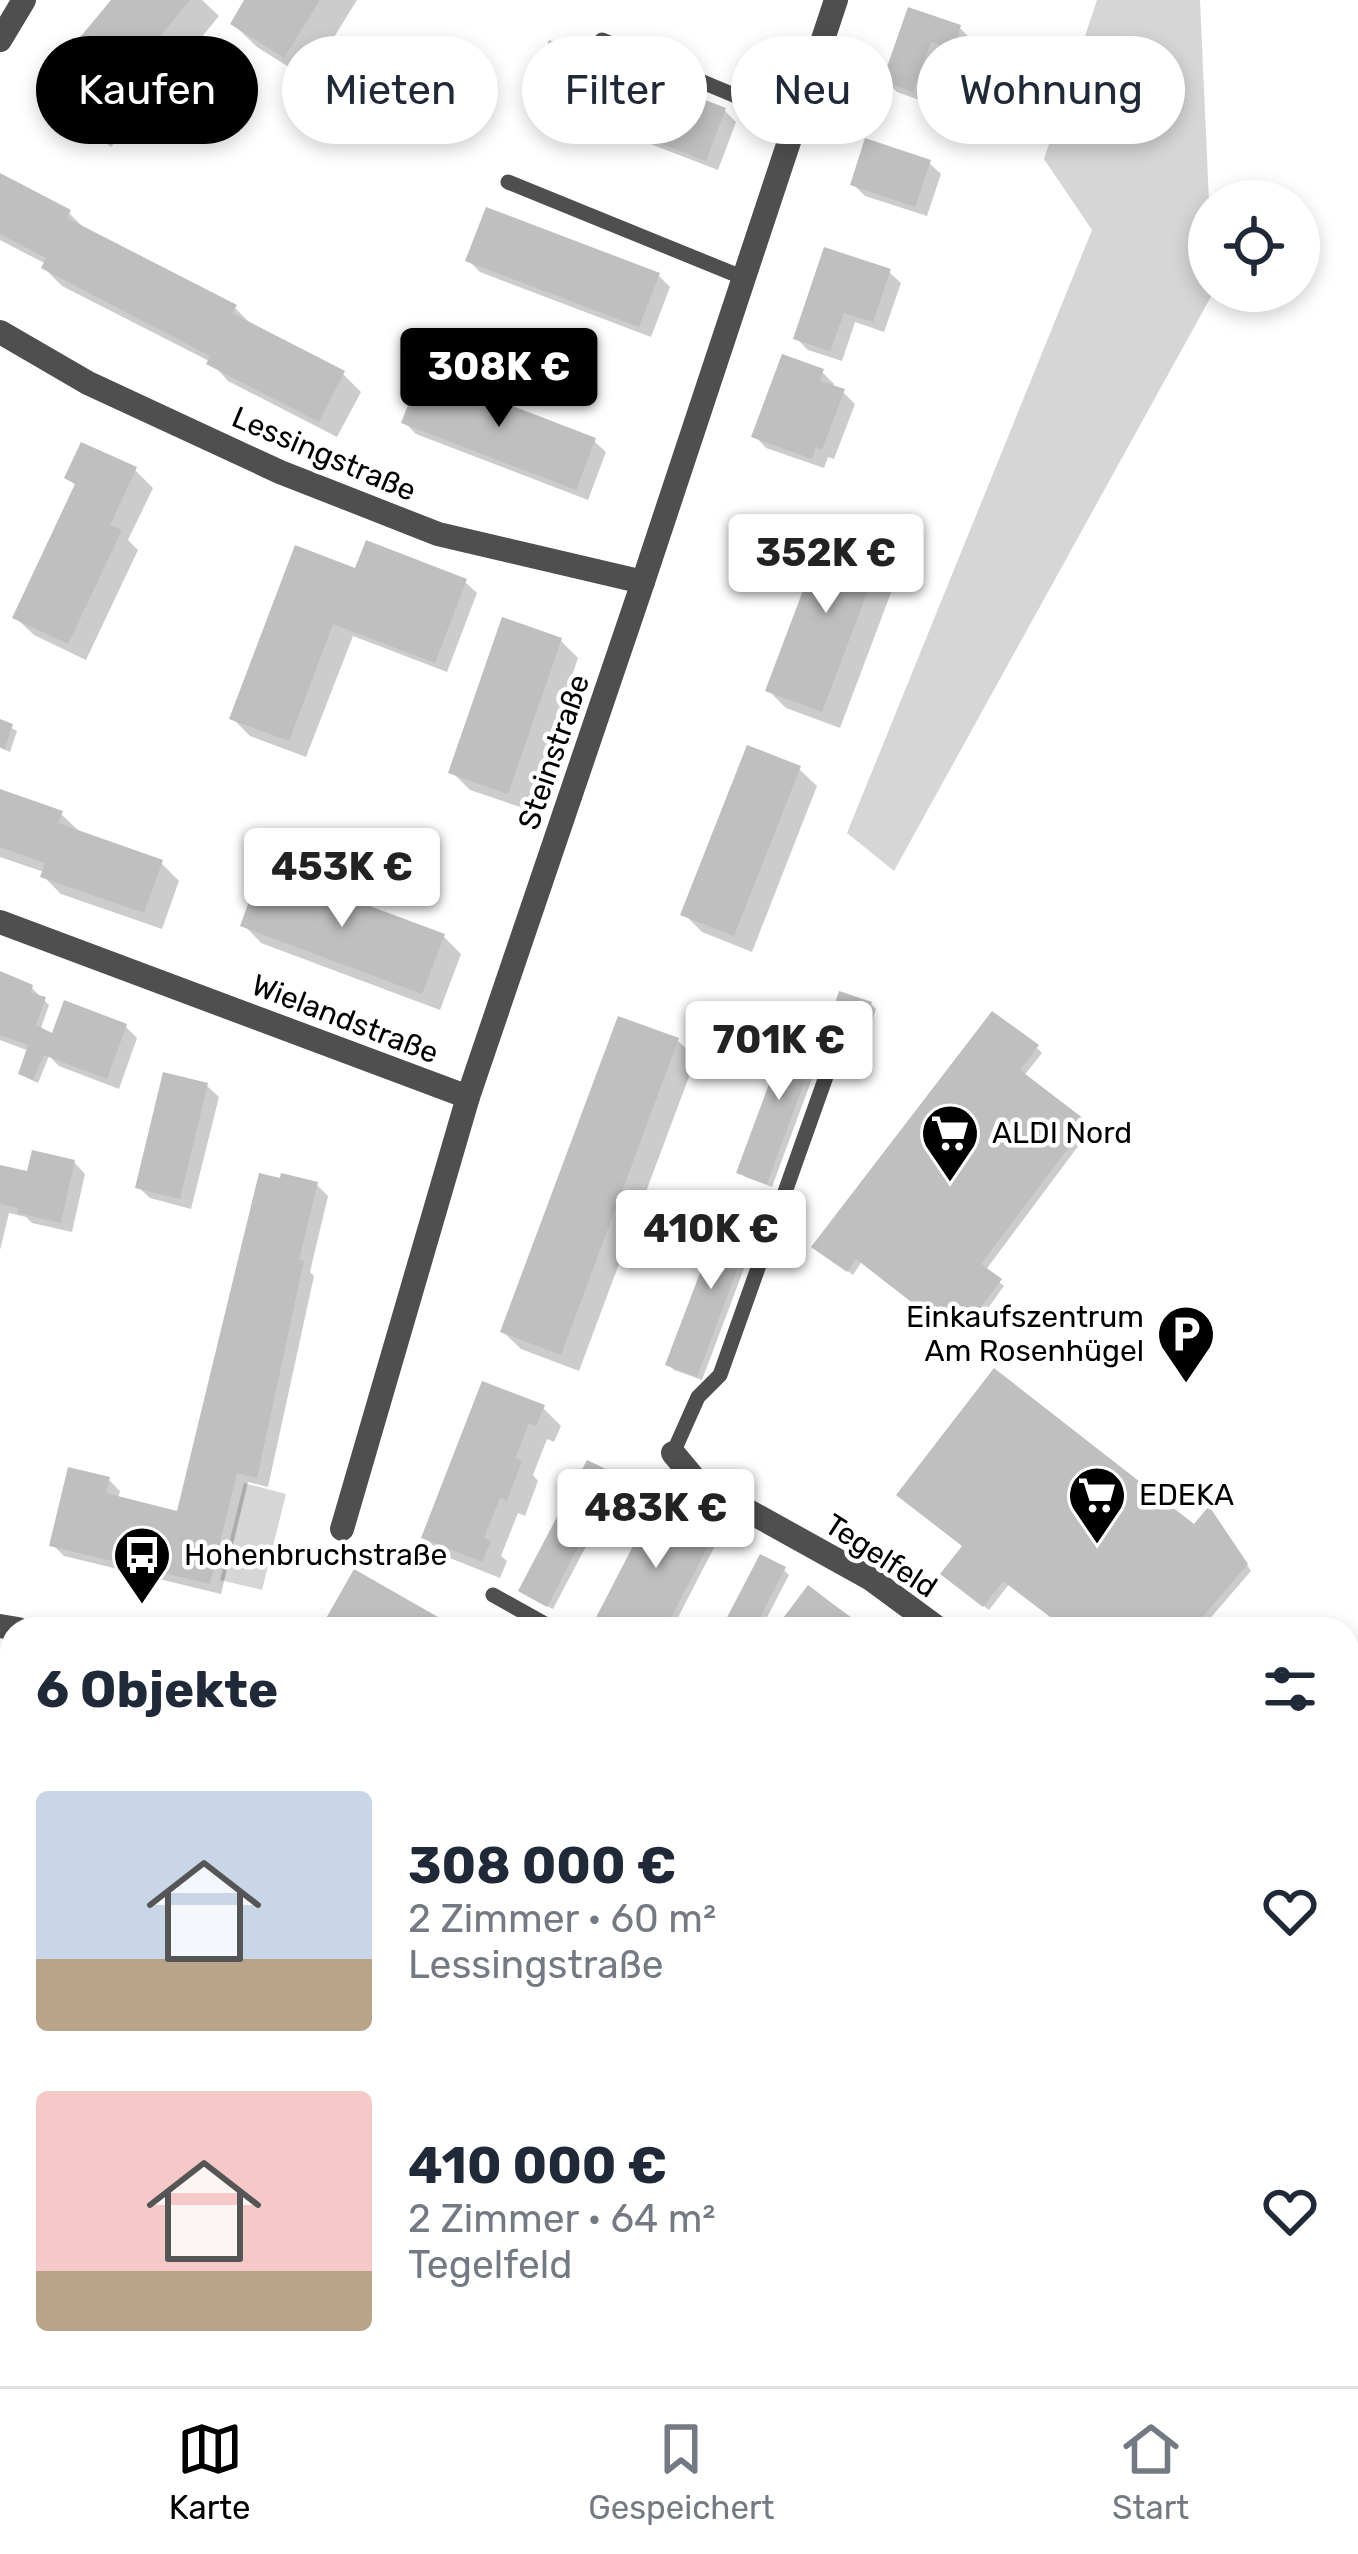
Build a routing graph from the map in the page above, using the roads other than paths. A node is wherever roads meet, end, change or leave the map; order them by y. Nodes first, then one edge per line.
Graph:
1 (24, 0) edge
2 (836, 0) edge
3 (824, 36) edge
4 (0, 40) edge
5 (788, 144) edge
6 (508, 182) dead end
7 (744, 278) junction
8 (0, 332) edge
9 (644, 582) junction
10 (0, 922) edge
11 (839, 1040) dead end
12 (468, 1097) junction
13 (673, 1453) joint
14 (342, 1529) dead end
15 (493, 1595) dead end
16 (532, 1617) edge
17 (923, 1617) edge

1 - 4 street
2 - 3 street, Steinstraße
5 - 7 street, Steinstraße
6 - 7 lane
7 - 9 street, Steinstraße
8 - 9 street, Lessingstraße
9 - 12 street, Steinstraße
10 - 12 street, Wielandstraße
11 - 13 lane
12 - 14 street, Steinstraße
13 - 17 street, Tegelfeld
15 - 16 lane

